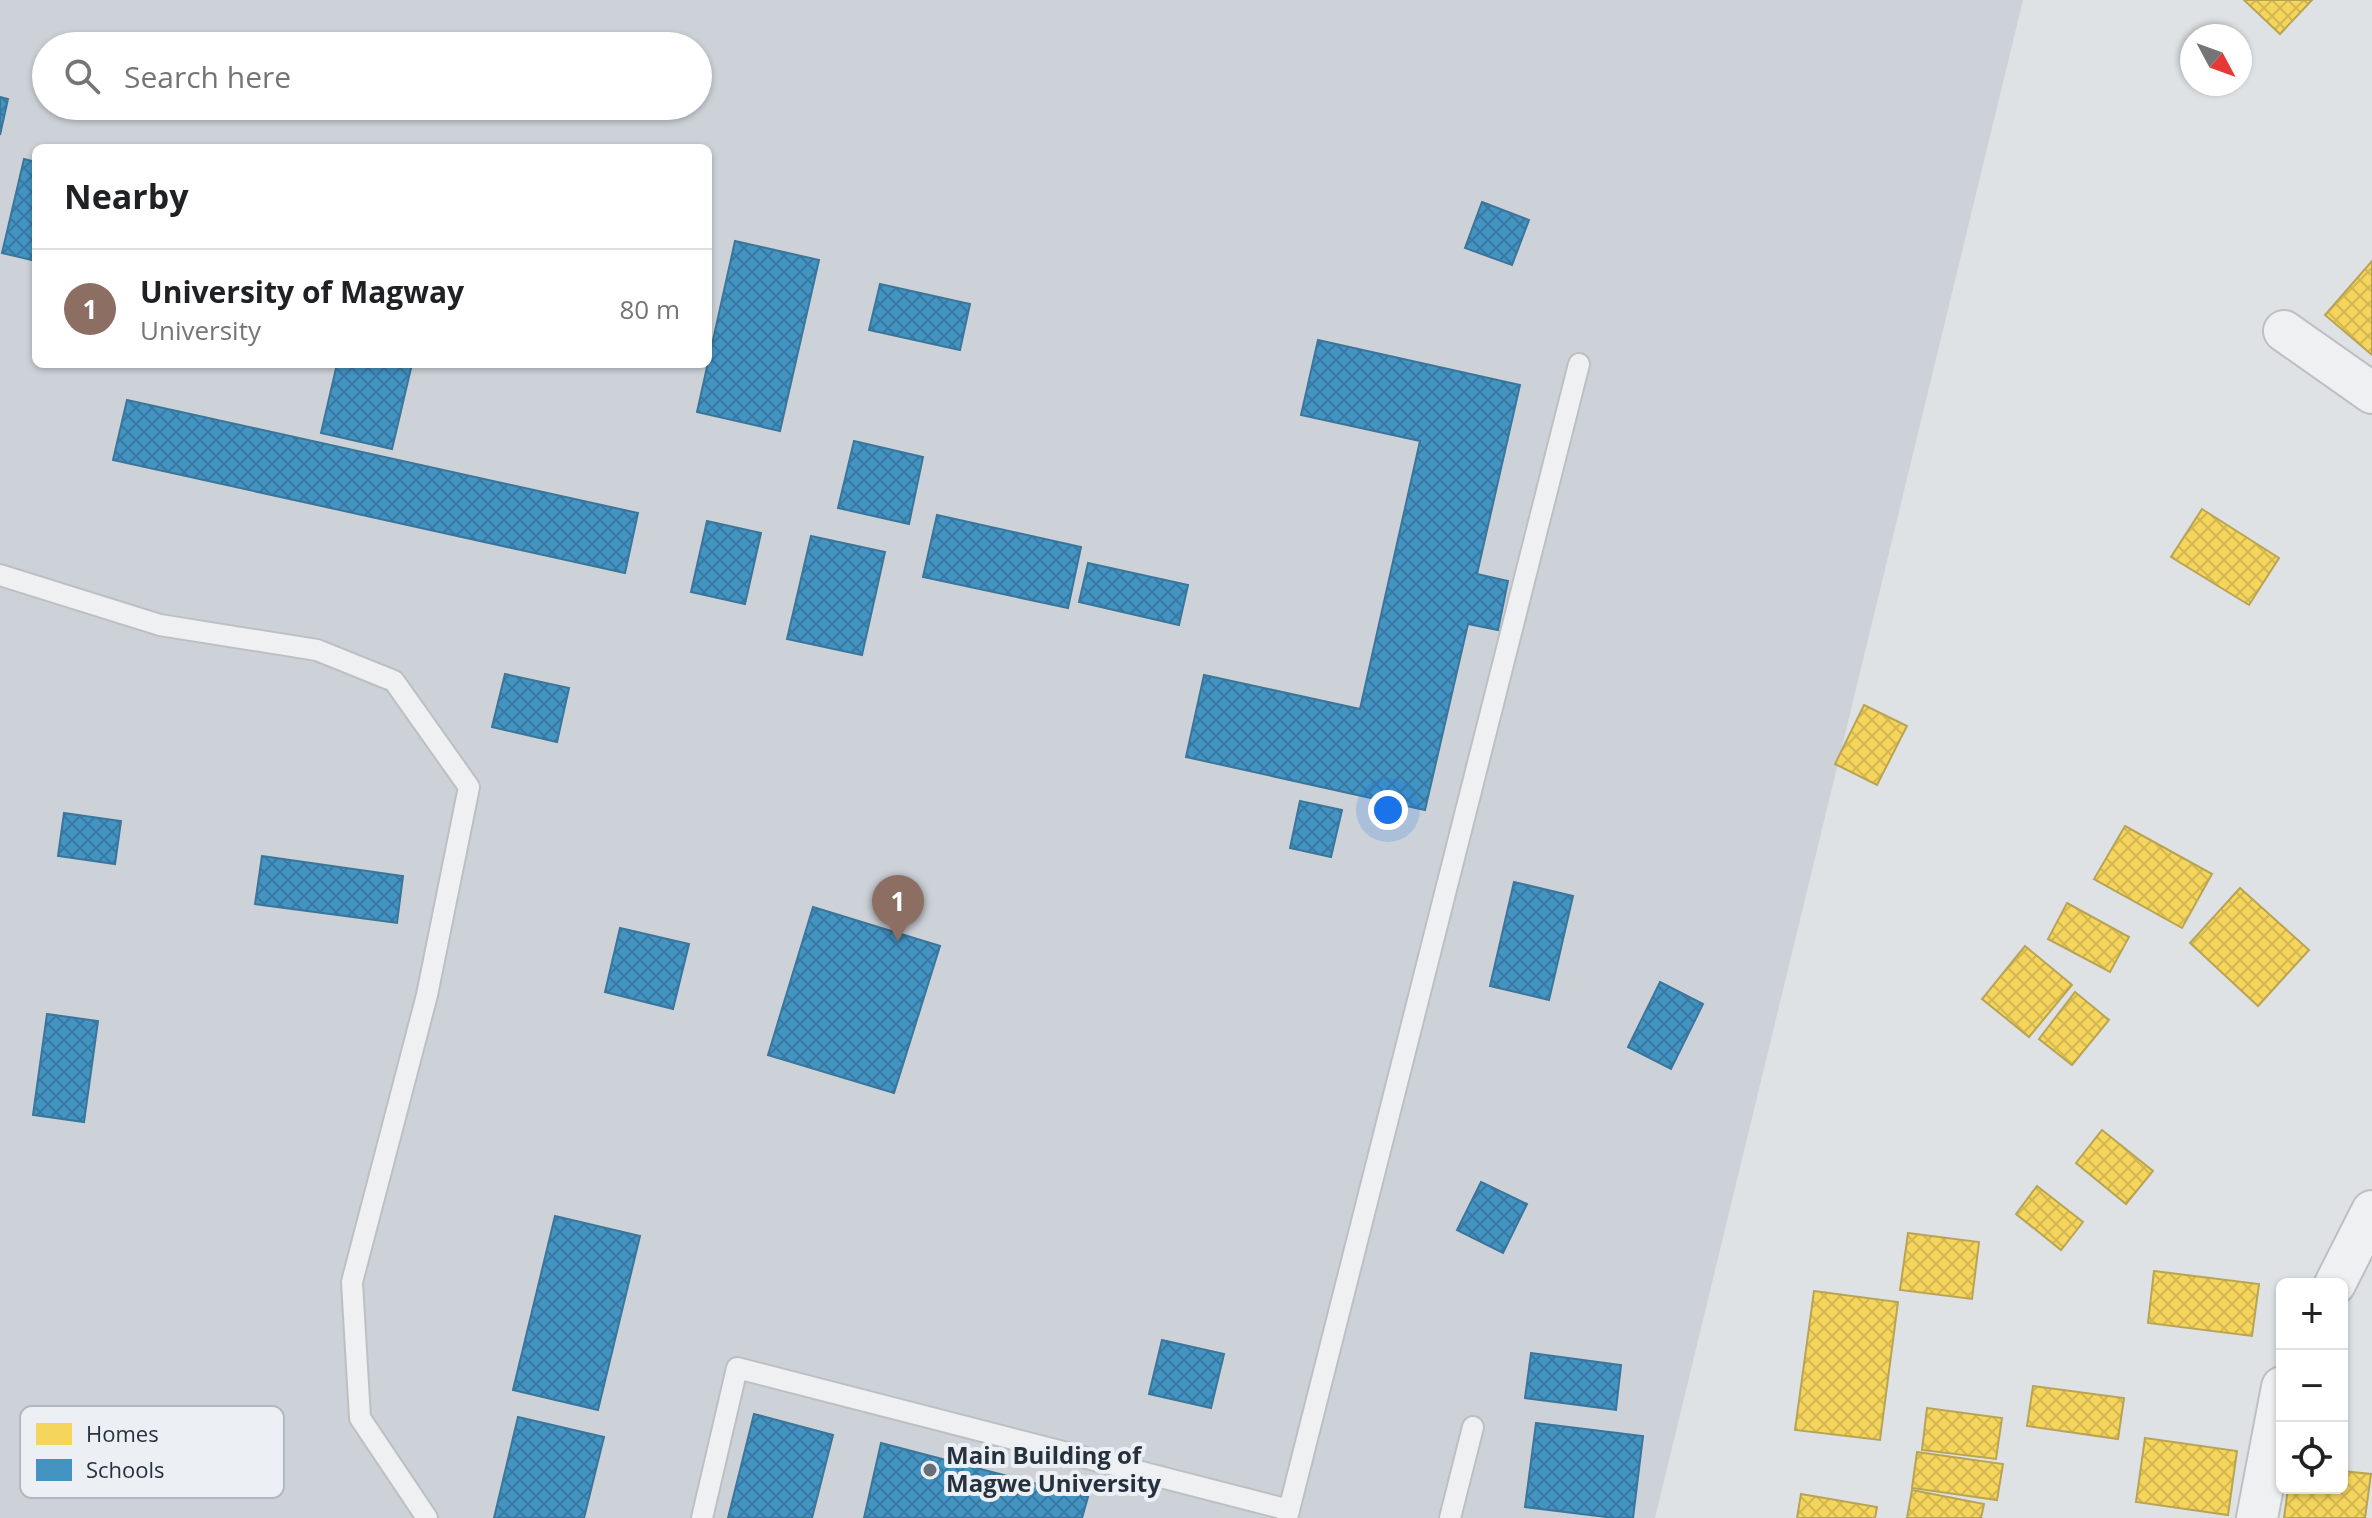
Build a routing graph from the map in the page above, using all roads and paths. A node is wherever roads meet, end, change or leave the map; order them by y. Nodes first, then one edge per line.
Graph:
1 (2284, 331) dead end
2 (1579, 364) dead end
3 (2372, 393) edge
4 (0, 575) edge
5 (2372, 1211) edge
6 (2338, 1278) edge
7 (2276, 1418) edge
8 (1473, 1427) dead end
9 (1288, 1514) edge
10 (427, 1518) edge
11 (702, 1518) edge
12 (1450, 1518) edge
13 (2257, 1518) edge

1 - 3 street
2 - 9 lane
4 - 10 lane
5 - 6 street
7 - 13 street
8 - 12 lane
9 - 11 lane

